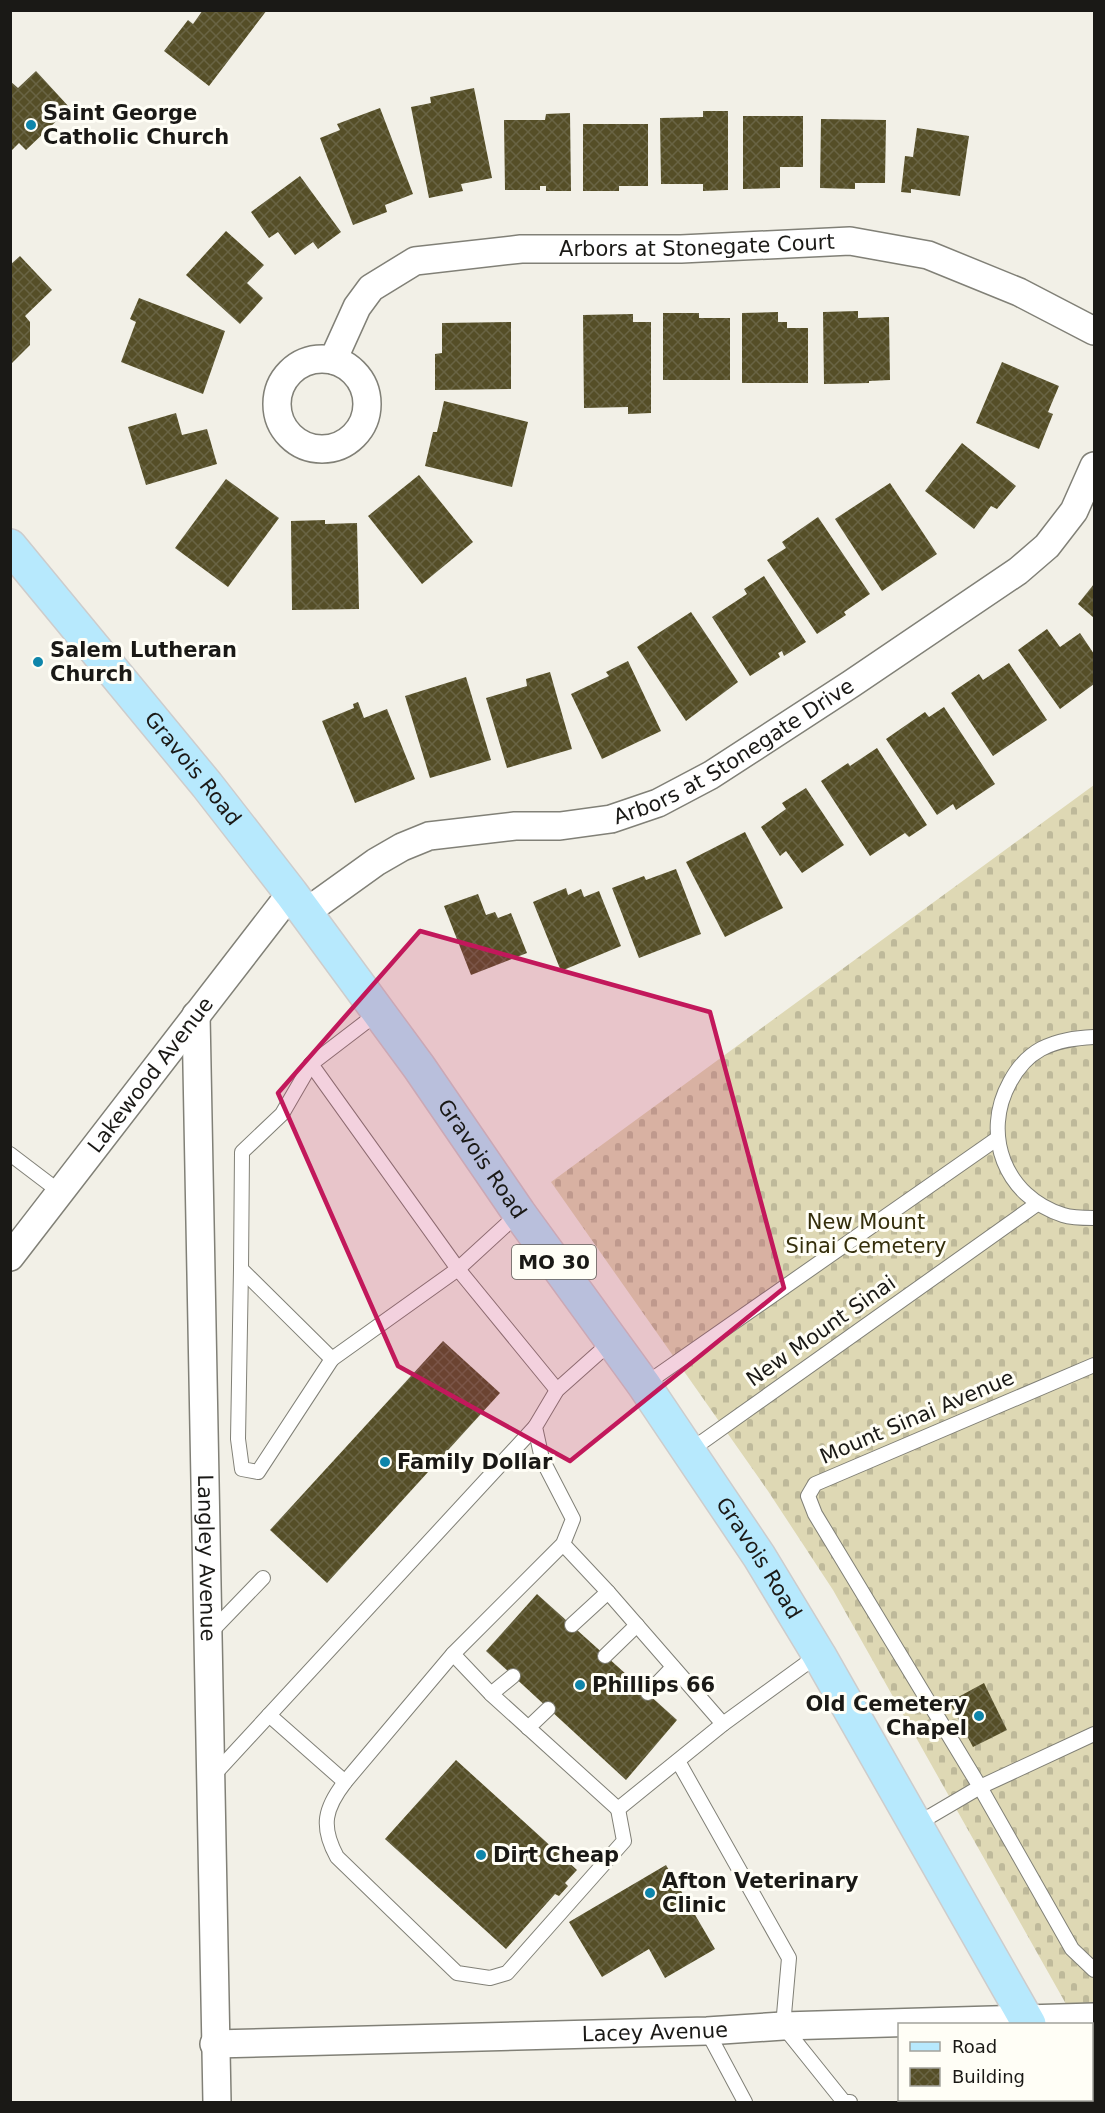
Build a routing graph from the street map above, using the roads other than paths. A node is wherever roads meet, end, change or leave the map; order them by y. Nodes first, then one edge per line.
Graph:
1 (1095, 331) edge
2 (333, 360) dead end
3 (1095, 466) edge
4 (10, 546) edge
5 (298, 903) junction
6 (379, 1012) junction
7 (196, 1015) junction
8 (1095, 1037) edge
9 (311, 1064) junction
10 (998, 1138) junction
11 (10, 1154) edge
12 (60, 1192) junction
13 (1037, 1204) junction
14 (519, 1213) junction
15 (1095, 1218) edge
16 (11, 1256) edge
17 (241, 1269) junction
18 (458, 1269) junction
19 (612, 1341) junction
20 (332, 1359) junction
21 (1095, 1365) edge
22 (644, 1385) junction
23 (557, 1390) junction
24 (536, 1427) junction
25 (688, 1452) junction
26 (563, 1544) junction
27 (264, 1578) dead end
28 (608, 1592) junction
29 (572, 1625) dead end
30 (637, 1625) junction
31 (207, 1637) junction
32 (453, 1654) junction
33 (819, 1655) junction
34 (605, 1656) dead end
35 (673, 1667) junction
36 (513, 1676) dead end
37 (648, 1693) dead end
38 (491, 1695) junction
39 (548, 1709) dead end
40 (269, 1715) junction
41 (723, 1724) junction
42 (528, 1728) junction
43 (1095, 1734) edge
44 (678, 1761) junction
45 (210, 1780) junction
46 (345, 1782) junction
47 (980, 1786) junction
48 (618, 1809) junction
49 (917, 1824) junction
50 (1095, 1970) edge
51 (1095, 2017) edge
52 (1028, 2021) edge
53 (930, 2023) edge
54 (898, 2024) edge
55 (783, 2026) junction
56 (707, 2031) junction
57 (214, 2044) junction
58 (217, 2103) edge
59 (745, 2103) edge
60 (850, 2103) edge

1 - 2 street, Arbors at Stonegate Court
3 - 5 street, Arbors at Stonegate Drive
4 - 5 main road, Gravois Road / MO 30
5 - 6 main road, Gravois Road / MO 30
5 - 7 street, Lakewood Avenue
6 - 9 lane
6 - 14 main road, Gravois Road / MO 30
7 - 12 street, Lakewood Avenue
7 - 31 street, Langley Avenue
8 - 10 lane
9 - 17 lane
9 - 18 lane
10 - 13 lane
10 - 22 lane
11 - 12 lane
12 - 16 street, Lakewood Avenue
13 - 15 lane
13 - 25 lane, New Mount Sinai
14 - 18 lane
14 - 19 main road, Gravois Road / MO 30
17 - 20 lane
17 - 20 lane
18 - 20 lane
18 - 23 lane
19 - 22 main road, Gravois Road / MO 30
19 - 23 lane
21 - 47 lane, Mount Sinai Avenue
22 - 25 main road, Gravois Road / MO 30
23 - 24 lane
24 - 26 lane
24 - 40 lane
25 - 33 main road, Gravois Road / MO 30
26 - 28 lane
26 - 32 lane
27 - 31 lane
28 - 29 lane
28 - 30 lane
30 - 34 lane
30 - 35 lane
31 - 45 street, Langley Avenue
32 - 38 lane
32 - 46 lane
33 - 41 lane
33 - 49 main road, Gravois Road / MO 30
35 - 37 lane
35 - 41 lane
36 - 38 lane
38 - 42 lane
39 - 42 lane
40 - 45 lane
40 - 46 lane
41 - 44 lane
42 - 48 lane
43 - 47 lane
44 - 48 lane
44 - 55 lane
45 - 57 street, Langley Avenue
46 - 48 lane
47 - 49 lane
47 - 50 lane
49 - 52 main road, Gravois Road / MO 30
51 - 52 street, Lacey Avenue
52 - 53 street, Lacey Avenue
54 - 55 street, Lacey Avenue
55 - 56 street, Lacey Avenue
55 - 60 lane
56 - 57 street, Lacey Avenue
56 - 59 lane
57 - 58 street, Langley Avenue

